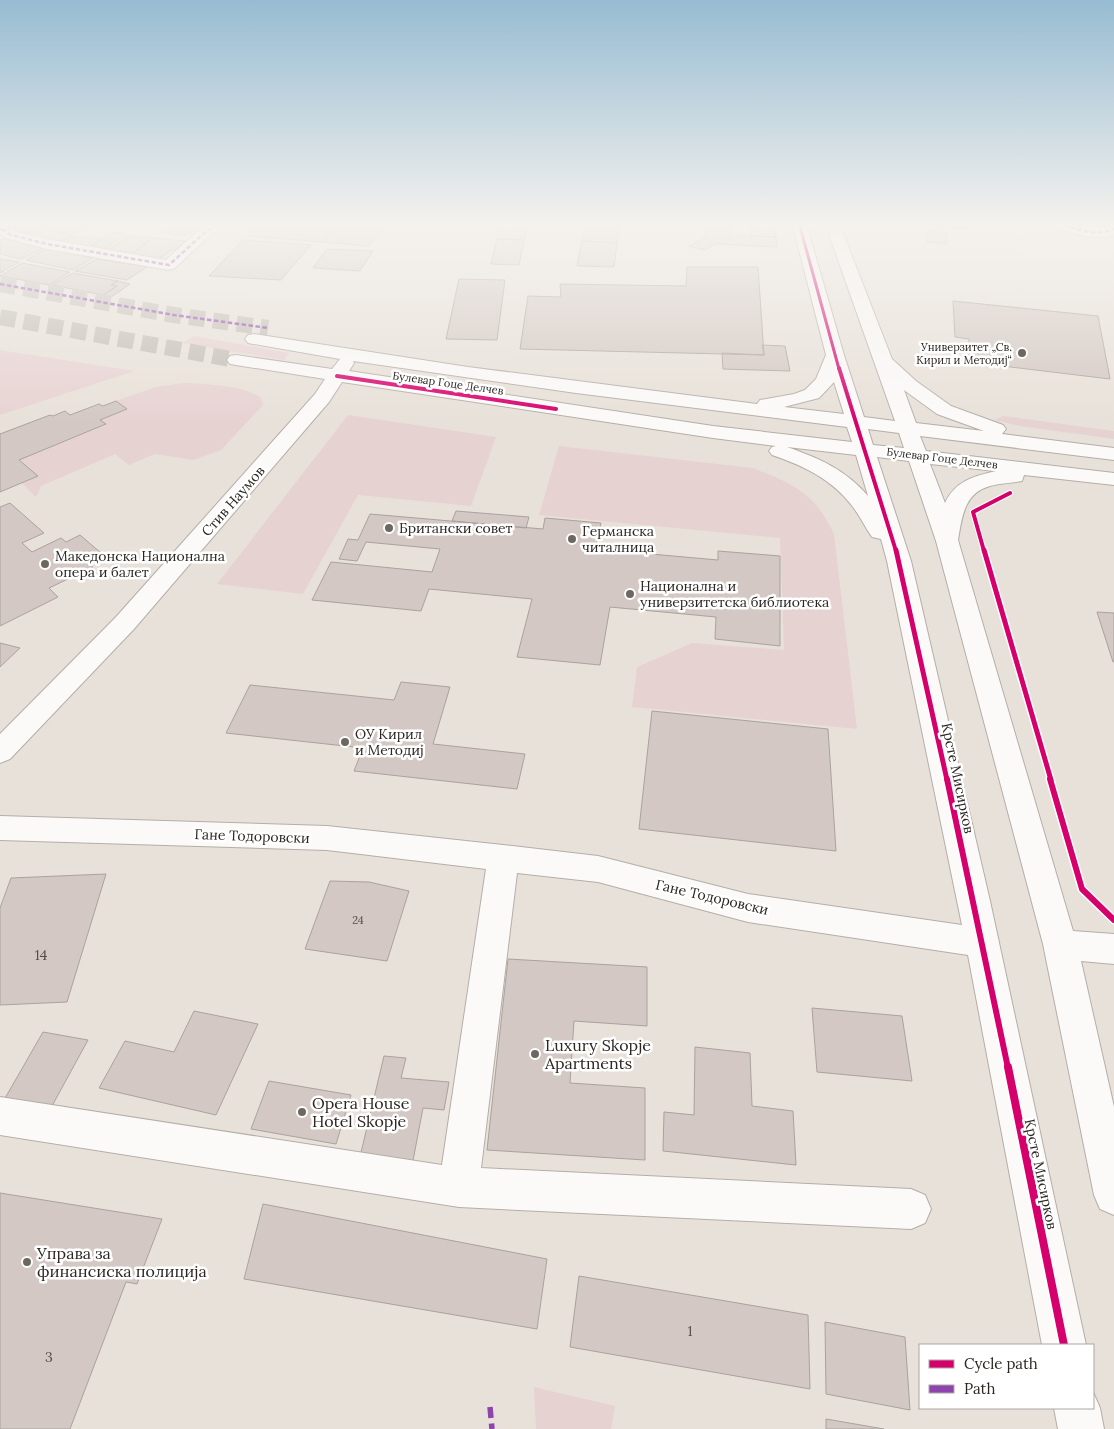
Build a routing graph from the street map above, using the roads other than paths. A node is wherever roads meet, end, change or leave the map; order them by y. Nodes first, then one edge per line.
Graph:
1 (817, 290) edge
2 (858, 290) edge
3 (254, 339) tunnel mouth
4 (835, 355) junction
5 (349, 356) junction
6 (884, 358) junction
7 (236, 360) tunnel mouth
8 (337, 376) junction
9 (714, 406) junction
10 (856, 423) junction
11 (908, 430) junction
12 (713, 432) junction
13 (864, 449) junction
14 (1075, 449) junction
15 (1114, 454) edge
16 (917, 455) junction
17 (1070, 473) junction
18 (1114, 479) edge
19 (946, 541) junction
20 (899, 561) junction
21 (0, 752) edge
22 (0, 828) edge
23 (503, 858) junction
24 (982, 942) junction
25 (1060, 944) junction
26 (1114, 949) edge
27 (0, 1116) edge
28 (459, 1187) junction
29 (1114, 1195) edge
30 (911, 1209) dead end
31 (1064, 1344) edge
32 (1077, 1409) edge
33 (1081, 1429) edge

1 - 4 street, Крсте Мисирков
2 - 6 street
3 - 5 street, Булевар Гоце Делчев
4 - 9 street
4 - 10 street, Крсте Мисирков
5 - 8 street, Стив Наумов
5 - 9 street, Булевар Гоце Делчев
6 - 11 street
6 - 14 street
7 - 8 street, Булевар Гоце Делчев
8 - 12 street, Булевар Гоце Делчев
8 - 21 street, Стив Наумов
9 - 10 street, Булевар Гоце Делчев
10 - 11 street, Булевар Гоце Делчев
10 - 13 street, Крсте Мисирков
11 - 14 street, Булевар Гоце Делчев
11 - 16 street
12 - 13 street, Булевар Гоце Делчев
12 - 20 street
13 - 16 street, Булевар Гоце Делчев
13 - 20 street, Крсте Мисирков
14 - 15 street, Булевар Гоце Делчев
16 - 17 street, Булевар Гоце Делчев
16 - 19 street
17 - 18 street, Булевар Гоце Делчев
17 - 19 street
19 - 25 street
20 - 24 street, Крсте Мисирков
22 - 23 street, Гане Тодоровски
23 - 24 street, Гане Тодоровски
23 - 28 street
24 - 31 street, Крсте Мисирков
25 - 26 street
25 - 29 street
27 - 28 street
28 - 30 street
32 - 33 street

